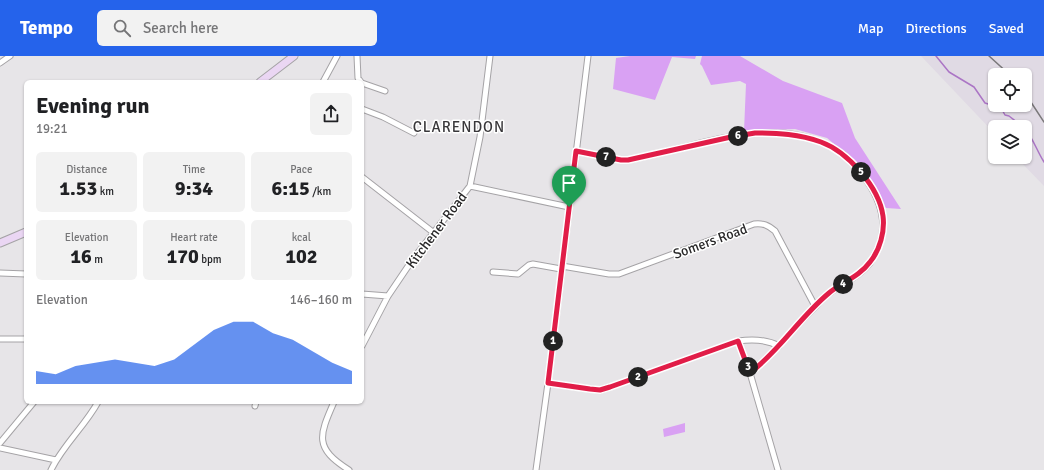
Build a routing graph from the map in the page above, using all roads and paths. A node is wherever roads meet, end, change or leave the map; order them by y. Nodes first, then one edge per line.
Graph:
1 (10, 56) edge
2 (294, 56) edge
3 (337, 56) edge
4 (357, 56) edge
5 (490, 56) edge
6 (588, 56) edge
7 (0, 63) edge
8 (263, 80) edge
9 (324, 80) edge
10 (360, 80) edge
11 (364, 83) edge
12 (385, 91) dead end
13 (364, 110) edge
14 (414, 133) dead end
15 (576, 151) junction
16 (364, 179) edge
17 (470, 186) junction
18 (569, 207) junction
19 (24, 233) edge
20 (434, 233) junction
21 (0, 243) edge
22 (561, 268) junction
23 (493, 272) dead end
24 (0, 273) edge
25 (24, 274) edge
26 (364, 294) edge
27 (388, 296) junction
28 (815, 306) junction
29 (0, 338) edge
30 (24, 339) edge
31 (738, 341) junction
32 (364, 342) edge
33 (779, 346) junction
34 (750, 373) junction
35 (548, 383) junction
36 (32, 404) edge
37 (97, 404) edge
38 (333, 404) edge
39 (0, 443) edge
40 (0, 448) edge
41 (56, 460) junction
42 (51, 470) edge
43 (349, 470) edge
44 (536, 470) edge
45 (778, 470) edge

1 - 7 street
2 - 8 street
3 - 9 street
4 - 10 street
5 - 17 street, Kitchener Road
6 - 15 street
11 - 12 street
13 - 14 street
15 - 18 street
15 - 28 street
16 - 20 street
17 - 18 street
17 - 20 street, Kitchener Road
18 - 22 street
19 - 21 street
20 - 27 street, Kitchener Road
22 - 23 street, Somers Road
22 - 28 street, Somers Road
22 - 35 street
24 - 25 street
26 - 27 street
27 - 32 street, Kitchener Road
28 - 33 street
29 - 30 street
31 - 33 street
31 - 34 street
31 - 35 street
33 - 34 street
34 - 45 street
35 - 44 street
36 - 39 street
37 - 41 street
38 - 43 street
40 - 41 street
41 - 42 street

